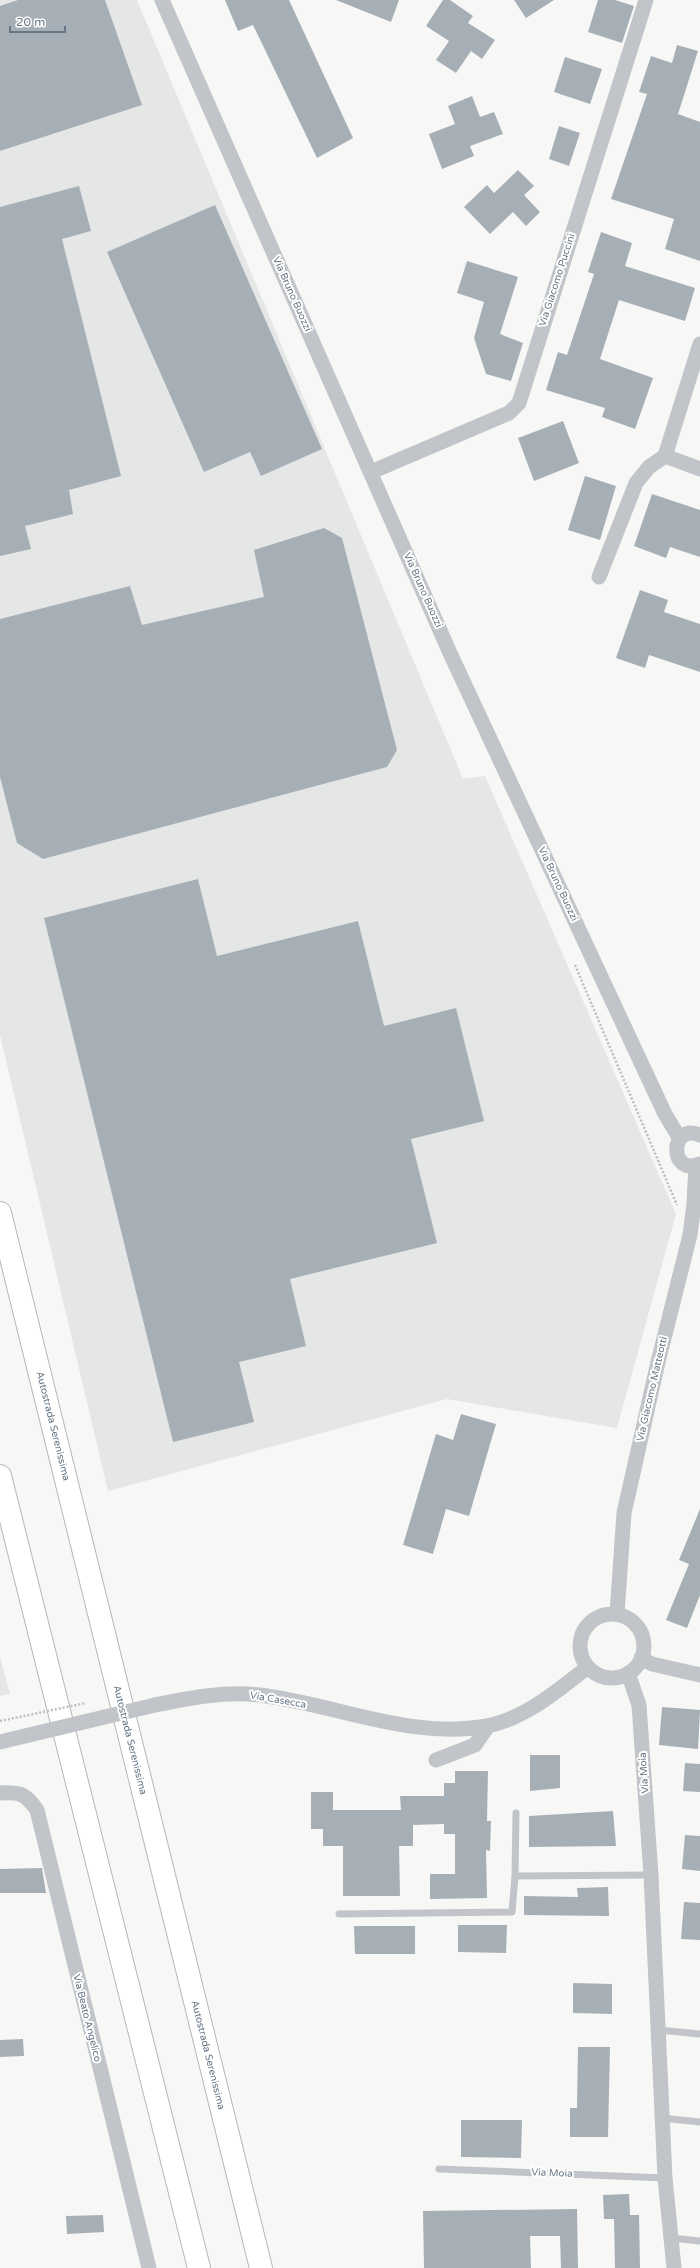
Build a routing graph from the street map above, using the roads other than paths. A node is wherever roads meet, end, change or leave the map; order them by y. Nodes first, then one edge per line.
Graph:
1 (162, 0) edge
2 (172, 0) edge
3 (646, 0) edge
4 (179, 34) junction
5 (700, 344) edge
6 (665, 456) junction
7 (700, 469) edge
8 (370, 472) junction
9 (599, 577) dead end
10 (700, 1135) edge
11 (680, 1140) junction
12 (698, 1164) edge
13 (0, 1213) edge
14 (0, 1476) edge
15 (617, 1614) junction
16 (641, 1658) junction
17 (588, 1667) junction
18 (628, 1673) junction
19 (700, 1675) edge
20 (488, 1726) junction
21 (0, 1742) edge
22 (436, 1760) dead end
23 (0, 1793) edge
24 (516, 1813) dead end
25 (651, 1875) junction
26 (515, 1876) junction
27 (340, 1914) dead end
28 (658, 2030) junction
29 (700, 2034) edge
30 (662, 2118) junction
31 (700, 2122) edge
32 (440, 2169) dead end
33 (665, 2178) junction
34 (672, 2238) junction
35 (700, 2241) edge
36 (149, 2268) edge
37 (198, 2268) edge
38 (261, 2268) edge
39 (674, 2268) edge

1 - 4 street, Via Bruno Buozzi
2 - 4 street, Via Bruno Buozzi
3 - 8 street, Via Giacomo Puccini
4 - 8 street, Via Bruno Buozzi
5 - 6 street
6 - 7 street
6 - 9 street
8 - 11 street, Via Bruno Buozzi
10 - 11 street
11 - 12 street, Via Giacomo Matteotti
12 - 15 street, Via Giacomo Matteotti
13 - 38 highway, Autostrada Serenissima
14 - 37 highway
15 - 16 street
15 - 17 street
16 - 18 street
16 - 19 street
17 - 18 street
17 - 20 street, Via Casecca
18 - 25 street, Via Moia
20 - 21 street, Via Casecca, bridge
20 - 22 street
23 - 36 street, Via Beato Angelico
24 - 26 lane
25 - 26 lane
25 - 28 street, Via Moia
26 - 27 lane
28 - 29 lane
28 - 30 street, Via Moia
30 - 31 lane
30 - 33 street, Via Moia
32 - 33 lane, Via Moia
33 - 34 street, Via Moia
34 - 35 lane
34 - 39 street, Via Moia

